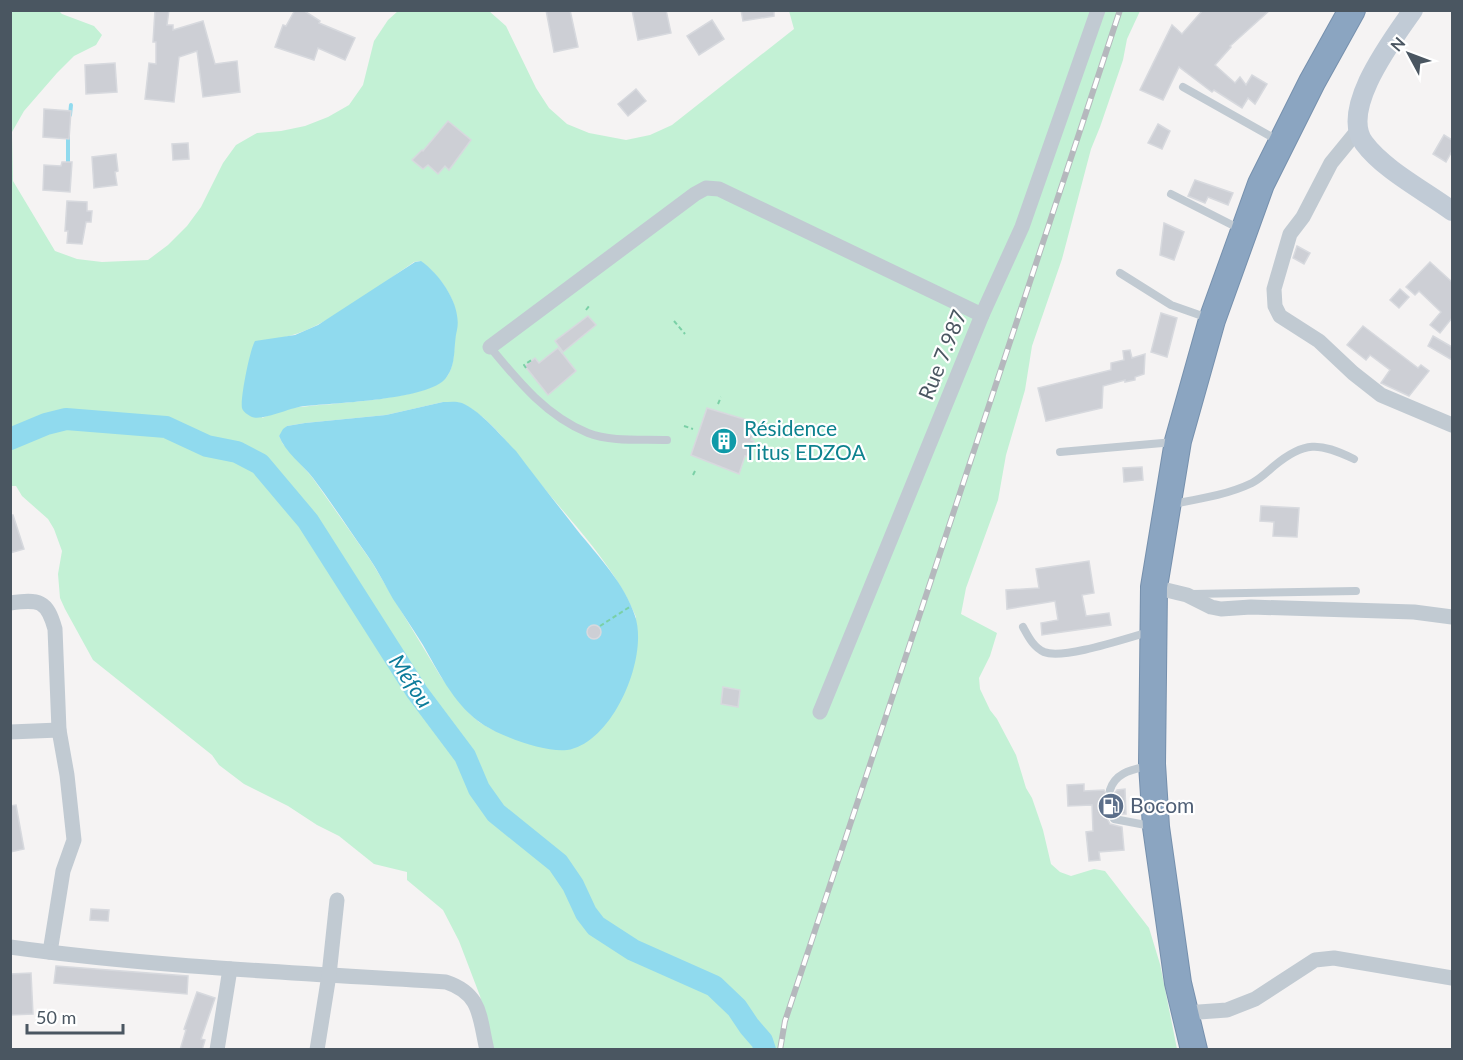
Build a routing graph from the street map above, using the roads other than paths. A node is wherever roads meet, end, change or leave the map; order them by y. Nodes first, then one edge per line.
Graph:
1 (1098, 10) edge
2 (1413, 10) edge
3 (1349, 12) edge
4 (1183, 87) dead end
5 (1358, 130) junction
6 (1281, 142) junction
7 (1170, 194) dead end
8 (1452, 211) edge
9 (1244, 231) junction
10 (1120, 273) dead end
11 (982, 315) junction
12 (1212, 320) junction
13 (490, 347) joint
14 (1452, 425) edge
15 (667, 440) dead end
16 (1178, 441) junction
17 (1060, 452) dead end
18 (1354, 459) dead end
19 (1168, 505) junction
20 (1154, 587) junction
21 (1356, 591) dead end
22 (1187, 595) junction
23 (10, 603) edge
24 (1452, 617) edge
25 (1023, 627) dead end
26 (1154, 631) junction
27 (820, 712) dead end
28 (59, 730) junction
29 (10, 732) edge
30 (1152, 764) junction
31 (1110, 790) dead end
32 (1111, 814) dead end
33 (1156, 827) junction
34 (337, 900) dead end
35 (10, 947) edge
36 (50, 952) junction
37 (230, 969) junction
38 (328, 975) junction
39 (1452, 978) edge
40 (1185, 1013) junction
41 (217, 1050) edge
42 (316, 1050) edge
43 (487, 1050) edge
44 (1194, 1050) edge

1 - 11 street, Rue 7.987
2 - 5 street
3 - 6 highway
4 - 6 lane
5 - 8 street
5 - 14 street
6 - 9 highway
7 - 9 lane
9 - 12 highway
10 - 12 lane
11 - 13 street
11 - 27 street, Rue 7.987
12 - 16 highway
13 - 15 lane
16 - 17 lane
16 - 19 highway
18 - 19 lane
19 - 20 highway
20 - 22 street
20 - 26 highway
21 - 22 lane
22 - 24 street
23 - 28 street
25 - 26 lane
26 - 30 highway
28 - 29 street
28 - 36 street
30 - 31 lane
30 - 33 highway
32 - 33 lane
33 - 40 highway
34 - 38 street
35 - 36 street
36 - 37 street
37 - 38 street
37 - 41 street
38 - 42 street
38 - 43 street
39 - 40 street
40 - 44 highway

